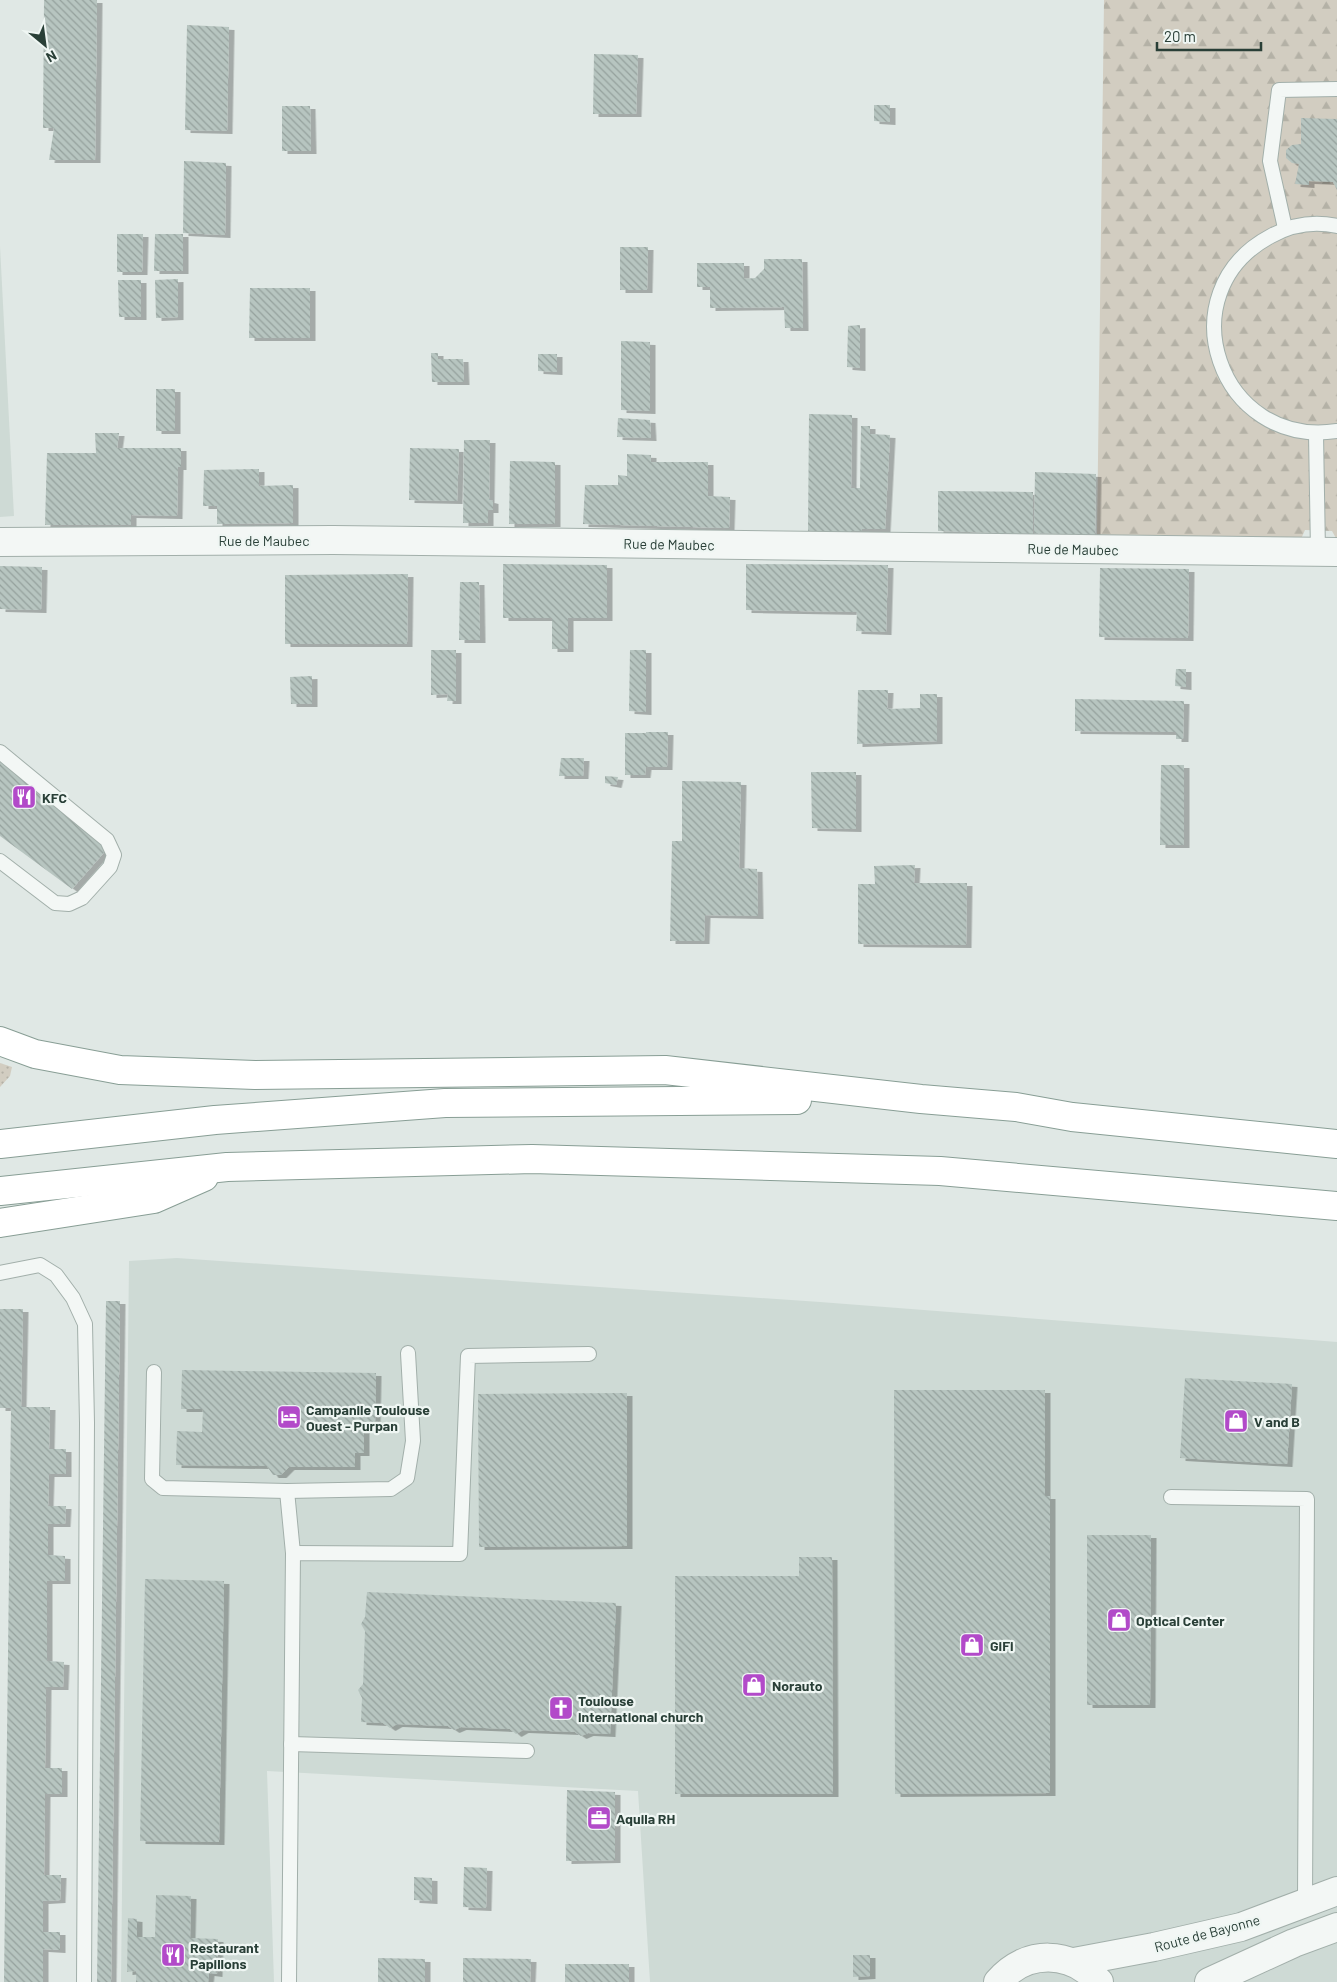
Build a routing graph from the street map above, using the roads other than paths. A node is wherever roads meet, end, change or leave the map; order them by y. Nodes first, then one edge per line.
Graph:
1 (1337, 89) edge
2 (1337, 226) edge
3 (1285, 228) junction
4 (1337, 430) edge
5 (1316, 434) junction
6 (0, 542) edge
7 (1328, 552) edge
8 (0, 752) edge
9 (0, 861) edge
10 (0, 1041) edge
11 (921, 1099) junction
12 (0, 1144) edge
13 (1337, 1144) edge
14 (227, 1167) junction
15 (0, 1191) edge
16 (1337, 1206) edge
17 (0, 1223) edge
18 (0, 1273) edge
19 (408, 1353) dead end
20 (589, 1354) dead end
21 (154, 1372) dead end
22 (287, 1491) junction
23 (1171, 1497) dead end
24 (293, 1553) junction
25 (291, 1744) junction
26 (527, 1751) dead end
27 (1337, 1891) edge
28 (1306, 1902) junction
29 (1337, 1928) edge
30 (1074, 1962) junction
31 (84, 1982) edge
32 (289, 1982) edge
33 (998, 1982) edge
34 (1100, 1982) edge
35 (1209, 1982) edge

1 - 3 lane
2 - 3 lane
3 - 5 lane
4 - 5 lane
5 - 7 lane
6 - 7 street, Rue de Maubec
8 - 9 lane
10 - 11 highway
11 - 12 highway
11 - 13 highway
14 - 15 highway
14 - 16 highway
14 - 17 highway
18 - 31 lane
19 - 22 lane
20 - 24 lane
21 - 22 lane
22 - 24 lane
23 - 28 lane
24 - 25 lane
25 - 26 lane
25 - 32 lane
27 - 28 street, Route de Bayonne
28 - 30 street, Route de Bayonne
29 - 35 street
30 - 33 street, Route de Bayonne
30 - 34 street, Route de Bayonne

